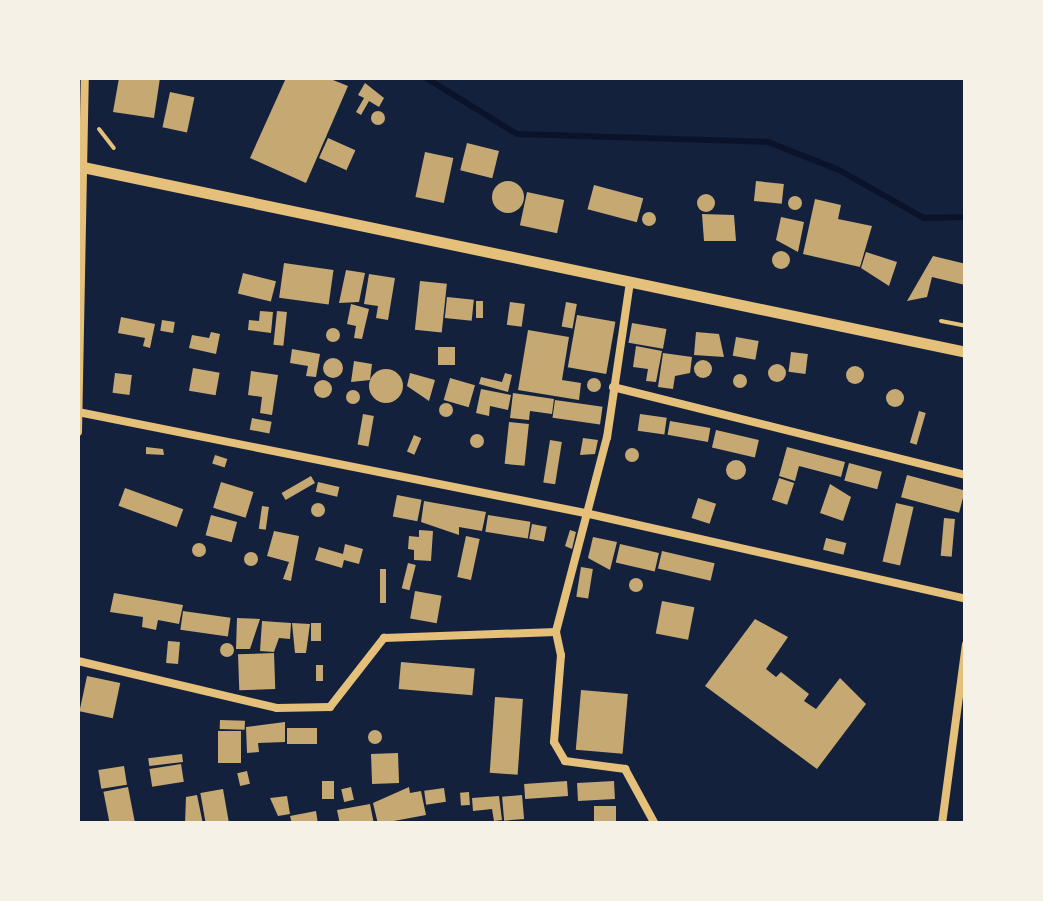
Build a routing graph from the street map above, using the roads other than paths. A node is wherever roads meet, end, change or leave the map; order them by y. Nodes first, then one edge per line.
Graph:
1 (85, 78) edge
2 (80, 167) edge
3 (630, 282) junction
4 (966, 352) edge
5 (614, 387) junction
6 (79, 412) edge
7 (78, 432) edge
8 (966, 475) edge
9 (586, 514) junction
10 (966, 600) edge
11 (556, 632) junction
12 (966, 645) edge
13 (78, 661) edge
14 (655, 824) edge
15 (942, 824) edge

1 - 2 street
2 - 3 main road
2 - 6 street
3 - 4 main road
3 - 5 street
5 - 8 street
5 - 9 street
6 - 7 street
6 - 9 street
9 - 10 street
9 - 11 street
11 - 13 street
11 - 14 street
12 - 15 street

